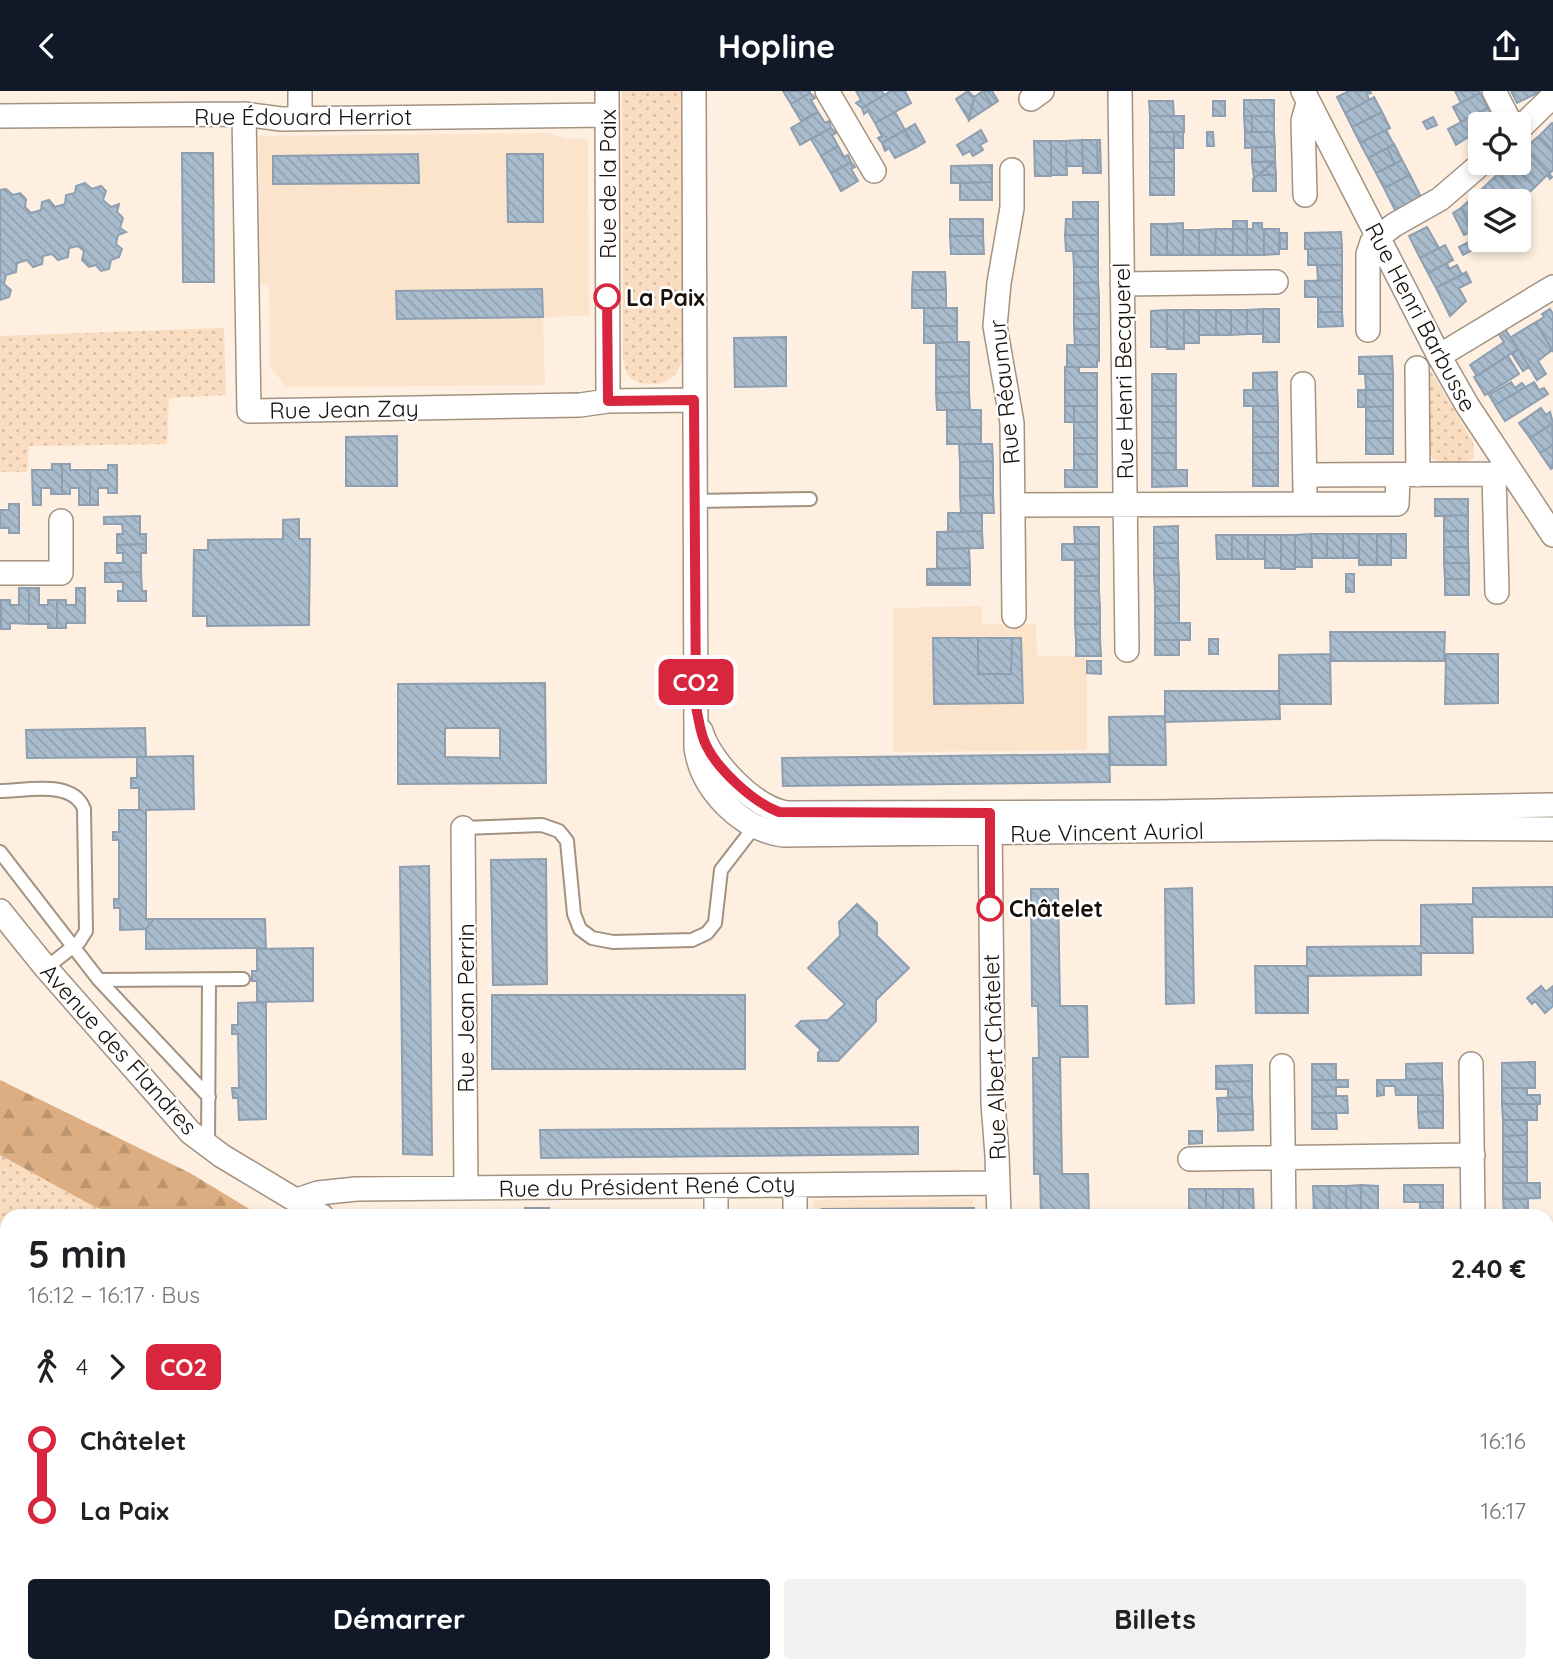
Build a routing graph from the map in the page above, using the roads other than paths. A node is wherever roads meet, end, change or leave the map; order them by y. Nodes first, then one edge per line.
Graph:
1 (300, 91) edge
2 (607, 91) edge
3 (694, 91) edge
4 (827, 91) edge
5 (1120, 91) edge
6 (1494, 91) edge
7 (1553, 96) edge
8 (1306, 97) edge
9 (1505, 112) edge
10 (244, 114) junction
11 (606, 115) junction
12 (0, 116) edge
13 (1531, 117) edge
14 (300, 118) junction
15 (1012, 170) dead end
16 (874, 171) dead end
17 (1468, 175) edge
18 (1305, 195) dead end
19 (1377, 236) junction
20 (1276, 282) dead end
21 (1122, 284) junction
22 (1553, 286) edge
23 (1368, 330) dead end
24 (1439, 356) junction
25 (1417, 367) dead end
26 (1303, 384) dead end
27 (694, 400) junction
28 (608, 401) junction
29 (1501, 470) junction
30 (1305, 475) junction
31 (1408, 475) junction
32 (810, 499) dead end
33 (695, 501) junction
34 (1305, 503) junction
35 (1013, 505) junction
36 (1125, 505) junction
37 (61, 521) dead end
38 (1553, 535) edge
39 (0, 573) edge
40 (1497, 592) dead end
41 (1014, 616) dead end
42 (1127, 650) dead end
43 (696, 707) junction
44 (0, 791) edge
45 (1553, 805) edge
46 (767, 807) junction
47 (990, 823) junction
48 (755, 827) junction
49 (463, 828) joint
50 (1553, 829) edge
51 (0, 852) edge
52 (0, 911) edge
53 (73, 947) junction
54 (46, 968) junction
55 (99, 979) junction
56 (209, 979) junction
57 (243, 979) dead end
58 (1471, 1064) dead end
59 (1282, 1066) dead end
60 (209, 1097) junction
61 (208, 1147) junction
62 (1472, 1155) junction
63 (1284, 1157) junction
64 (1190, 1159) dead end
65 (998, 1183) junction
66 (795, 1185) junction
67 (716, 1186) junction
68 (466, 1188) junction
69 (297, 1200) junction
70 (311, 1209) edge
71 (716, 1209) edge
72 (795, 1209) edge
73 (999, 1209) edge
74 (1284, 1209) edge
75 (1473, 1209) edge

1 - 14 street
2 - 11 street, Rue de la Paix
3 - 27 street
4 - 16 street
5 - 21 street, Rue Henri Becquerel
6 - 9 street
7 - 13 street
8 - 18 street
8 - 19 street, Rue Henri Barbusse
10 - 12 street, Rue Édouard Herriot
10 - 14 street, Rue Édouard Herriot
10 - 28 street, Rue Jean Zay
11 - 14 street, Rue Édouard Herriot
11 - 28 street, Rue de la Paix
15 - 35 street, Rue Réaumur
17 - 19 street
19 - 23 street
19 - 24 street, Rue Henri Barbusse
20 - 21 street
21 - 36 street, Rue Henri Becquerel
22 - 24 street
24 - 29 street, Rue Henri Barbusse
25 - 31 street
26 - 30 street
27 - 28 street
27 - 33 street
29 - 31 street
29 - 38 street, Rue Henri Barbusse
29 - 40 street
30 - 31 street
30 - 34 street
31 - 34 street
32 - 33 lane
33 - 43 street
34 - 36 street
35 - 36 street
35 - 41 street, Rue Réaumur
36 - 42 street, Rue Henri Becquerel
37 - 39 street
43 - 46 street, Rue Vincent Auriol
43 - 48 street, Rue Vincent Auriol
44 - 53 lane
45 - 47 street, Rue Vincent Auriol
46 - 47 street, Rue Vincent Auriol
46 - 48 lane
47 - 48 street, Rue Vincent Auriol
47 - 50 street, Rue Vincent Auriol
47 - 65 street, Rue Albert Châtelet
48 - 49 lane
49 - 68 street, Rue Jean Perrin
51 - 53 lane
52 - 54 street, Avenue des Flandres
53 - 54 lane
53 - 55 lane
54 - 61 street, Avenue des Flandres
55 - 56 lane
55 - 60 lane
56 - 57 lane
56 - 60 lane
58 - 62 street
59 - 63 street
60 - 61 lane
61 - 69 street, Avenue des Flandres
62 - 63 street
62 - 75 street
63 - 64 street
63 - 74 street
65 - 66 street, Rue du Président René Coty
65 - 73 street, Rue Albert Châtelet
66 - 67 street, Rue du Président René Coty
66 - 72 street
67 - 68 street, Rue du Président René Coty
67 - 71 street
68 - 69 street, Rue du Président René Coty
69 - 70 street, Avenue des Flandres

